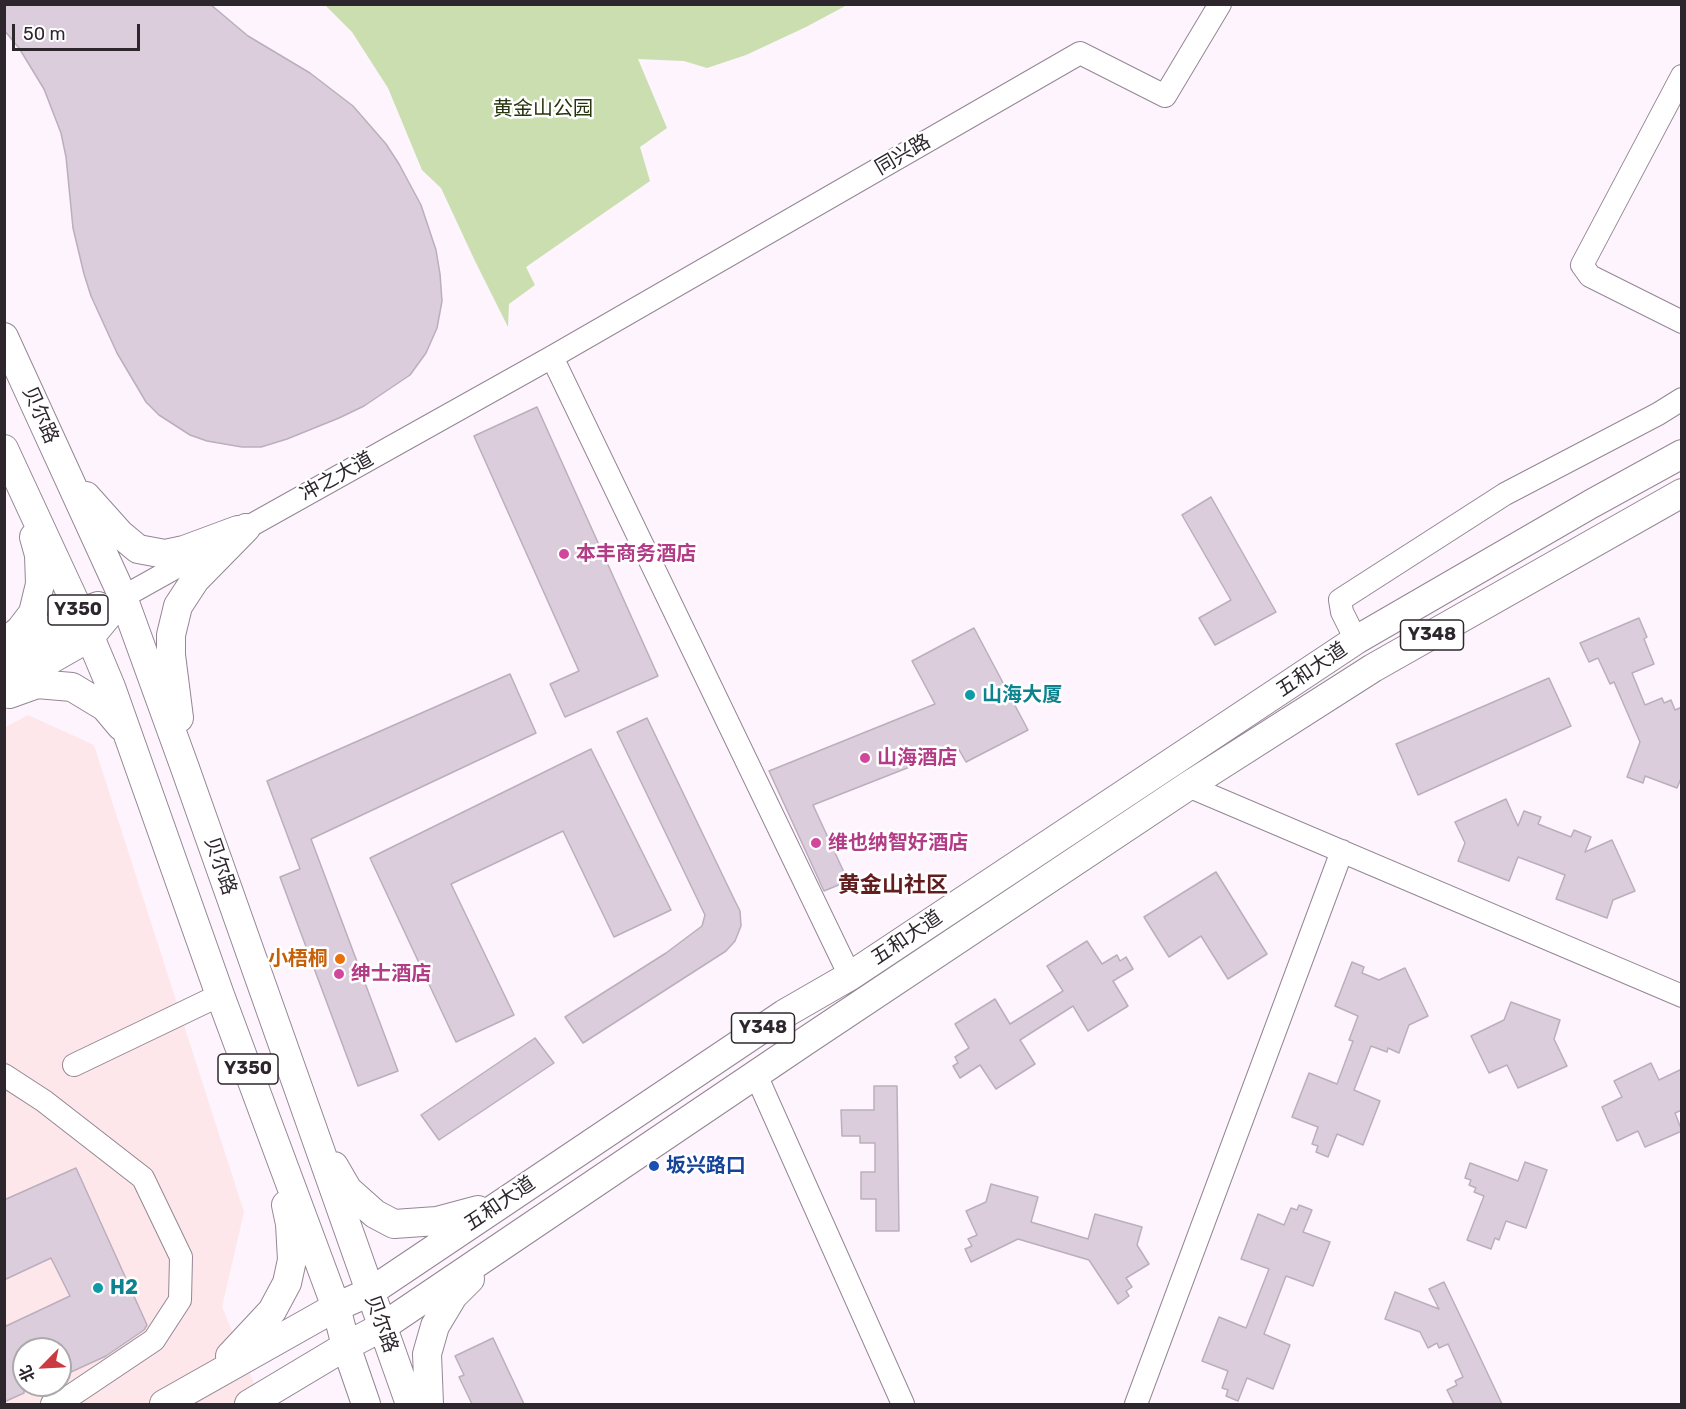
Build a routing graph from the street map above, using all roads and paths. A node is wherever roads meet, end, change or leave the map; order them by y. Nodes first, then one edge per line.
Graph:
1 (1220, 4) edge
2 (1682, 76) edge
3 (1682, 322) edge
4 (4, 337) edge
5 (552, 357) junction
6 (1682, 399) edge
7 (4, 449) edge
8 (1682, 454) edge
9 (67, 474) junction
10 (23, 488) junction
11 (1682, 493) edge
12 (246, 528) junction
13 (123, 597) junction
14 (85, 625) junction
15 (1356, 640) junction
16 (4, 643) edge
17 (4, 656) edge
18 (4, 686) edge
19 (4, 696) edge
20 (128, 734) junction
21 (185, 768) junction
22 (1188, 786) junction
23 (1342, 852) junction
24 (850, 976) junction
25 (220, 995) junction
26 (1682, 996) edge
27 (74, 1065) dead end
28 (4, 1075) edge
29 (756, 1075) junction
30 (313, 1132) junction
31 (272, 1135) junction
32 (500, 1204) junction
33 (502, 1245) junction
34 (370, 1292) junction
35 (336, 1307) junction
36 (382, 1327) junction
37 (346, 1346) junction
38 (202, 1383) junction
39 (52, 1404) edge
40 (164, 1404) edge
41 (249, 1404) edge
42 (366, 1404) edge
43 (410, 1404) edge
44 (429, 1404) edge
45 (903, 1404) edge
46 (1136, 1404) edge

1 - 5 street, 同兴路
2 - 3 street
4 - 9 main road, 贝尔路 / Y350
5 - 12 street, 冲之大道
5 - 24 street
6 - 15 street
7 - 10 main road, 贝尔路 / Y350
8 - 15 main road, 五和大道 / Y348
9 - 12 main road
9 - 13 main road, 贝尔路 / Y350
10 - 14 main road, 贝尔路 / Y350
10 - 16 main road
11 - 22 main road, 五和大道 / Y348
12 - 13 street, 冲之大道
12 - 21 main road
13 - 14 main road, 冲之大道
13 - 21 main road, 贝尔路 / Y350
14 - 17 main road, 冲之大道
14 - 18 main road, 冲之大道
14 - 20 main road, 贝尔路 / Y350
15 - 24 main road, 五和大道 / Y348
19 - 20 main road
20 - 25 main road, 贝尔路 / Y350
21 - 30 main road, 贝尔路 / Y350
22 - 23 street
22 - 29 main road, 五和大道 / Y348
23 - 26 street
23 - 46 street
24 - 32 main road, 五和大道 / Y348
25 - 27 street
25 - 31 main road, 贝尔路 / Y350
28 - 39 street
29 - 33 main road, 五和大道 / Y348
29 - 45 street
30 - 32 main road
30 - 34 main road, 贝尔路 / Y350
31 - 35 main road, 贝尔路 / Y350
31 - 38 main road
32 - 34 main road, 五和大道 / Y348
33 - 36 main road, 五和大道 / Y348
33 - 44 main road
34 - 35 main road, 五和大道 / Y348
34 - 36 main road, 贝尔路 / Y350
35 - 37 main road, 贝尔路 / Y350
35 - 38 main road, 五和大道 / Y348
36 - 37 main road, 五和大道 / Y348
36 - 43 main road, 贝尔路 / Y350
37 - 41 main road, 五和大道 / Y348
37 - 42 main road, 贝尔路 / Y350
38 - 40 main road, 五和大道 / Y348

